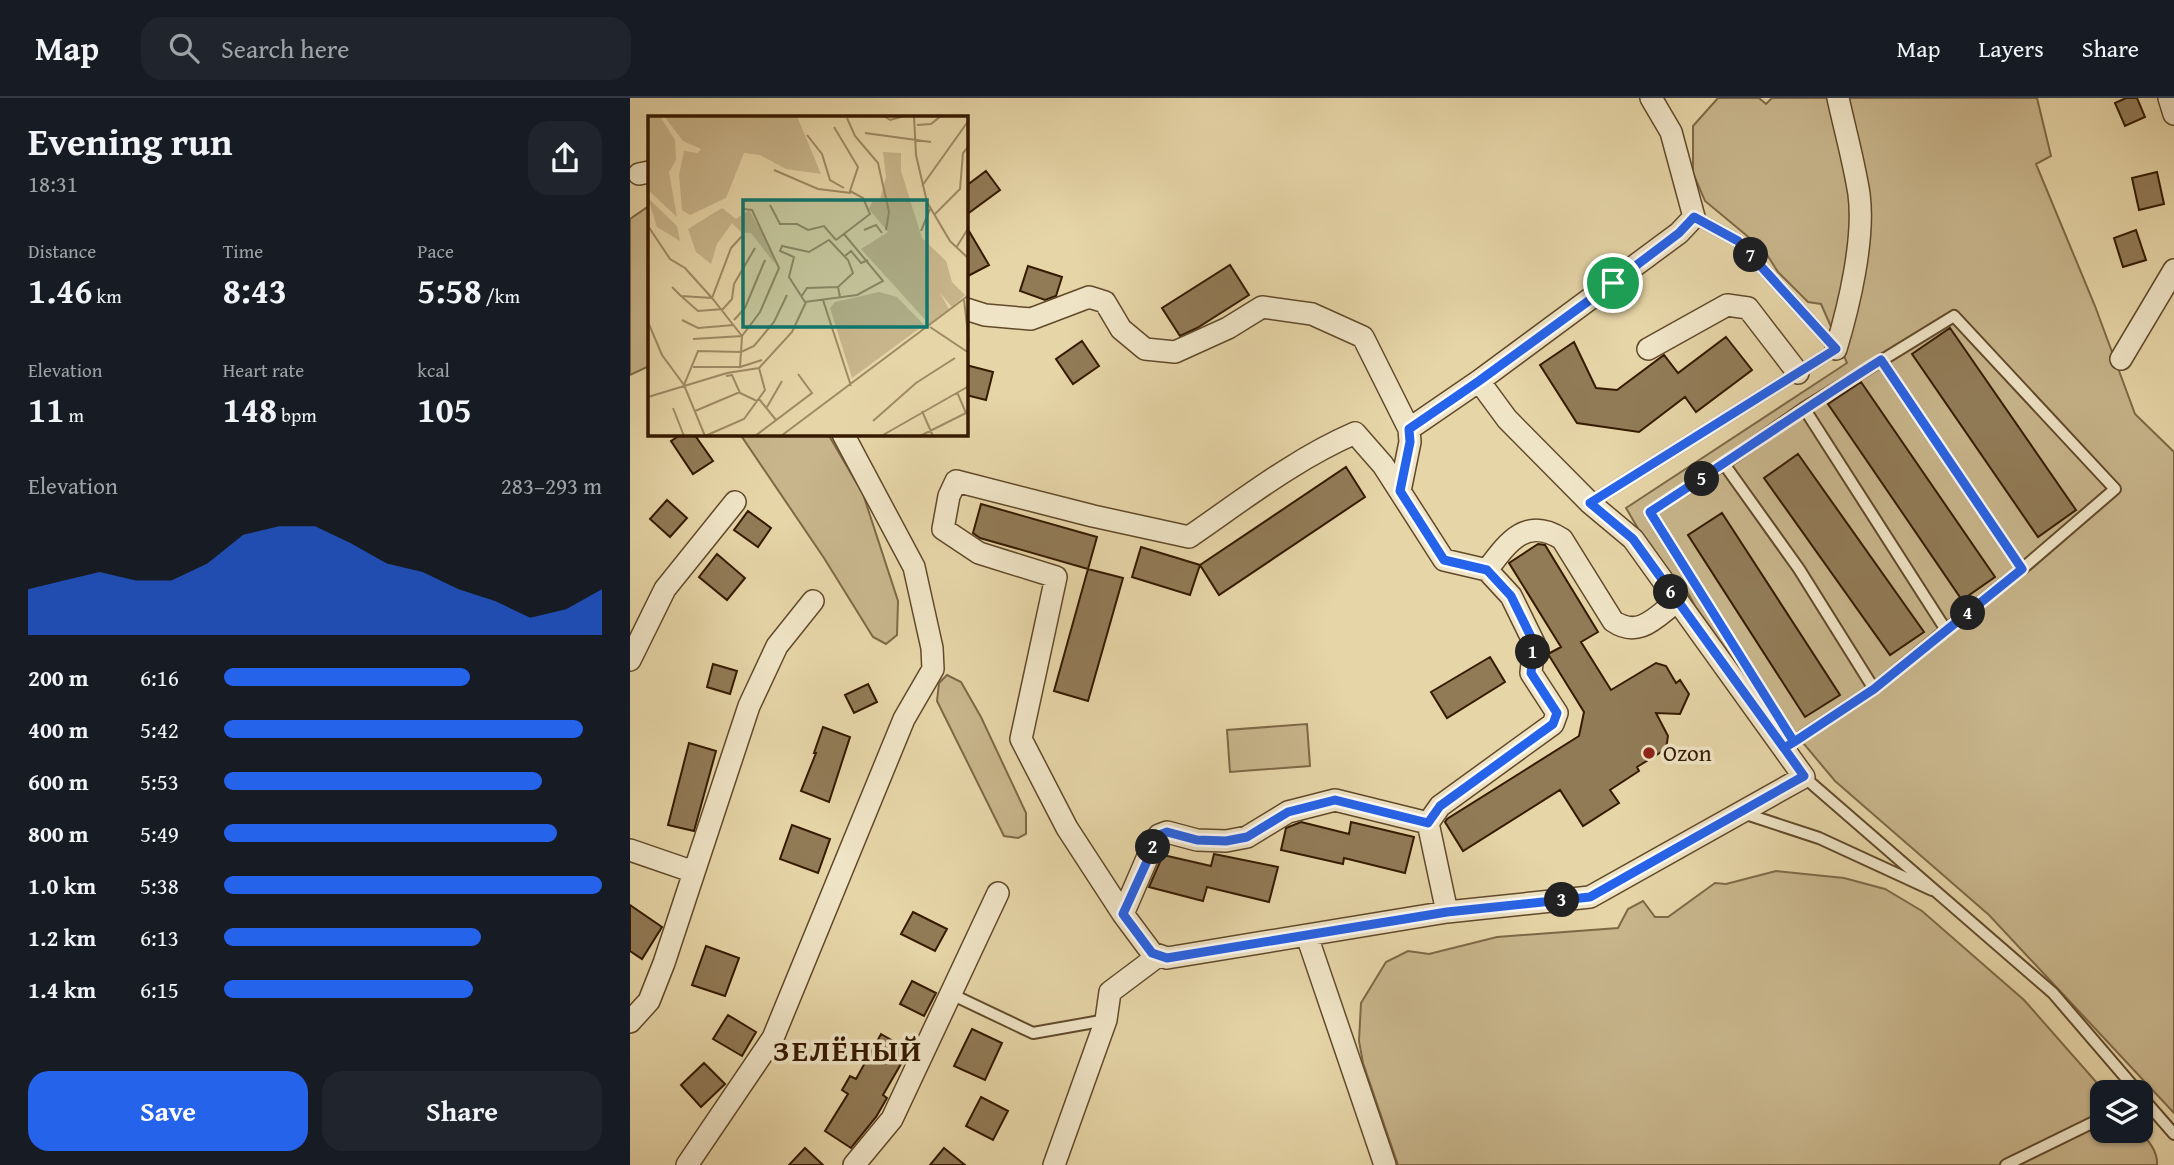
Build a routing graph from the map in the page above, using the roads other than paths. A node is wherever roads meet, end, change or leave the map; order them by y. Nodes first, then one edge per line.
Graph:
1 (1651, 98) edge
2 (1838, 98) edge
3 (2169, 98) edge
4 (2174, 114) edge
5 (1694, 217) junction
6 (2174, 270) edge
7 (968, 310) edge
8 (1648, 349) dead end
9 (1836, 349) junction
10 (2121, 359) dead end
11 (1881, 360) junction
12 (1798, 373) junction
13 (1479, 381) junction
14 (1804, 408) junction
15 (1409, 429) junction
16 (844, 436) edge
17 (1724, 464) junction
18 (1400, 491) junction
19 (735, 502) dead end
20 (1590, 503) junction
21 (2022, 569) junction
22 (1487, 570) junction
23 (813, 601) dead end
24 (1677, 601) junction
25 (1946, 630) junction
26 (630, 660) edge
27 (1874, 689) junction
28 (1789, 745) junction
29 (1804, 776) junction
30 (1741, 812) junction
31 (1428, 823) junction
32 (630, 850) edge
33 (694, 872) junction
34 (998, 893) dead end
35 (1944, 896) junction
36 (1447, 912) junction
37 (1123, 914) junction
38 (1307, 936) junction
39 (1158, 956) junction
40 (951, 994) junction
41 (1105, 1020) junction
42 (630, 1022) edge
43 (2126, 1080) edge
44 (2153, 1111) edge
45 (2090, 1124) edge
46 (2174, 1134) edge
47 (687, 1165) edge
48 (854, 1165) edge
49 (1054, 1165) edge
50 (1385, 1165) edge
51 (2006, 1165) edge

1 - 5 street
2 - 9 street
3 - 4 street
5 - 9 lane
5 - 13 street
6 - 10 street
7 - 15 street
8 - 12 street
9 - 12 lane
11 - 14 lane
11 - 21 lane
11 - 21 lane
12 - 20 lane
13 - 15 street
13 - 20 street
14 - 17 lane
14 - 25 lane
15 - 18 street
16 - 47 street
17 - 27 lane
17 - 28 lane
18 - 22 street
18 - 37 street
19 - 26 street
20 - 24 street
21 - 25 lane
22 - 24 street
22 - 31 street
23 - 33 street
24 - 28 street
25 - 27 lane
27 - 28 lane
28 - 29 street
29 - 30 street
29 - 35 lane
30 - 35 lane
30 - 36 street
31 - 36 street
31 - 37 street
32 - 33 street
33 - 42 street
34 - 40 street
35 - 43 lane
36 - 38 street
37 - 39 street
38 - 39 street
38 - 50 street
39 - 41 street
40 - 41 lane
40 - 48 street
41 - 49 street
44 - 46 lane
45 - 51 lane

